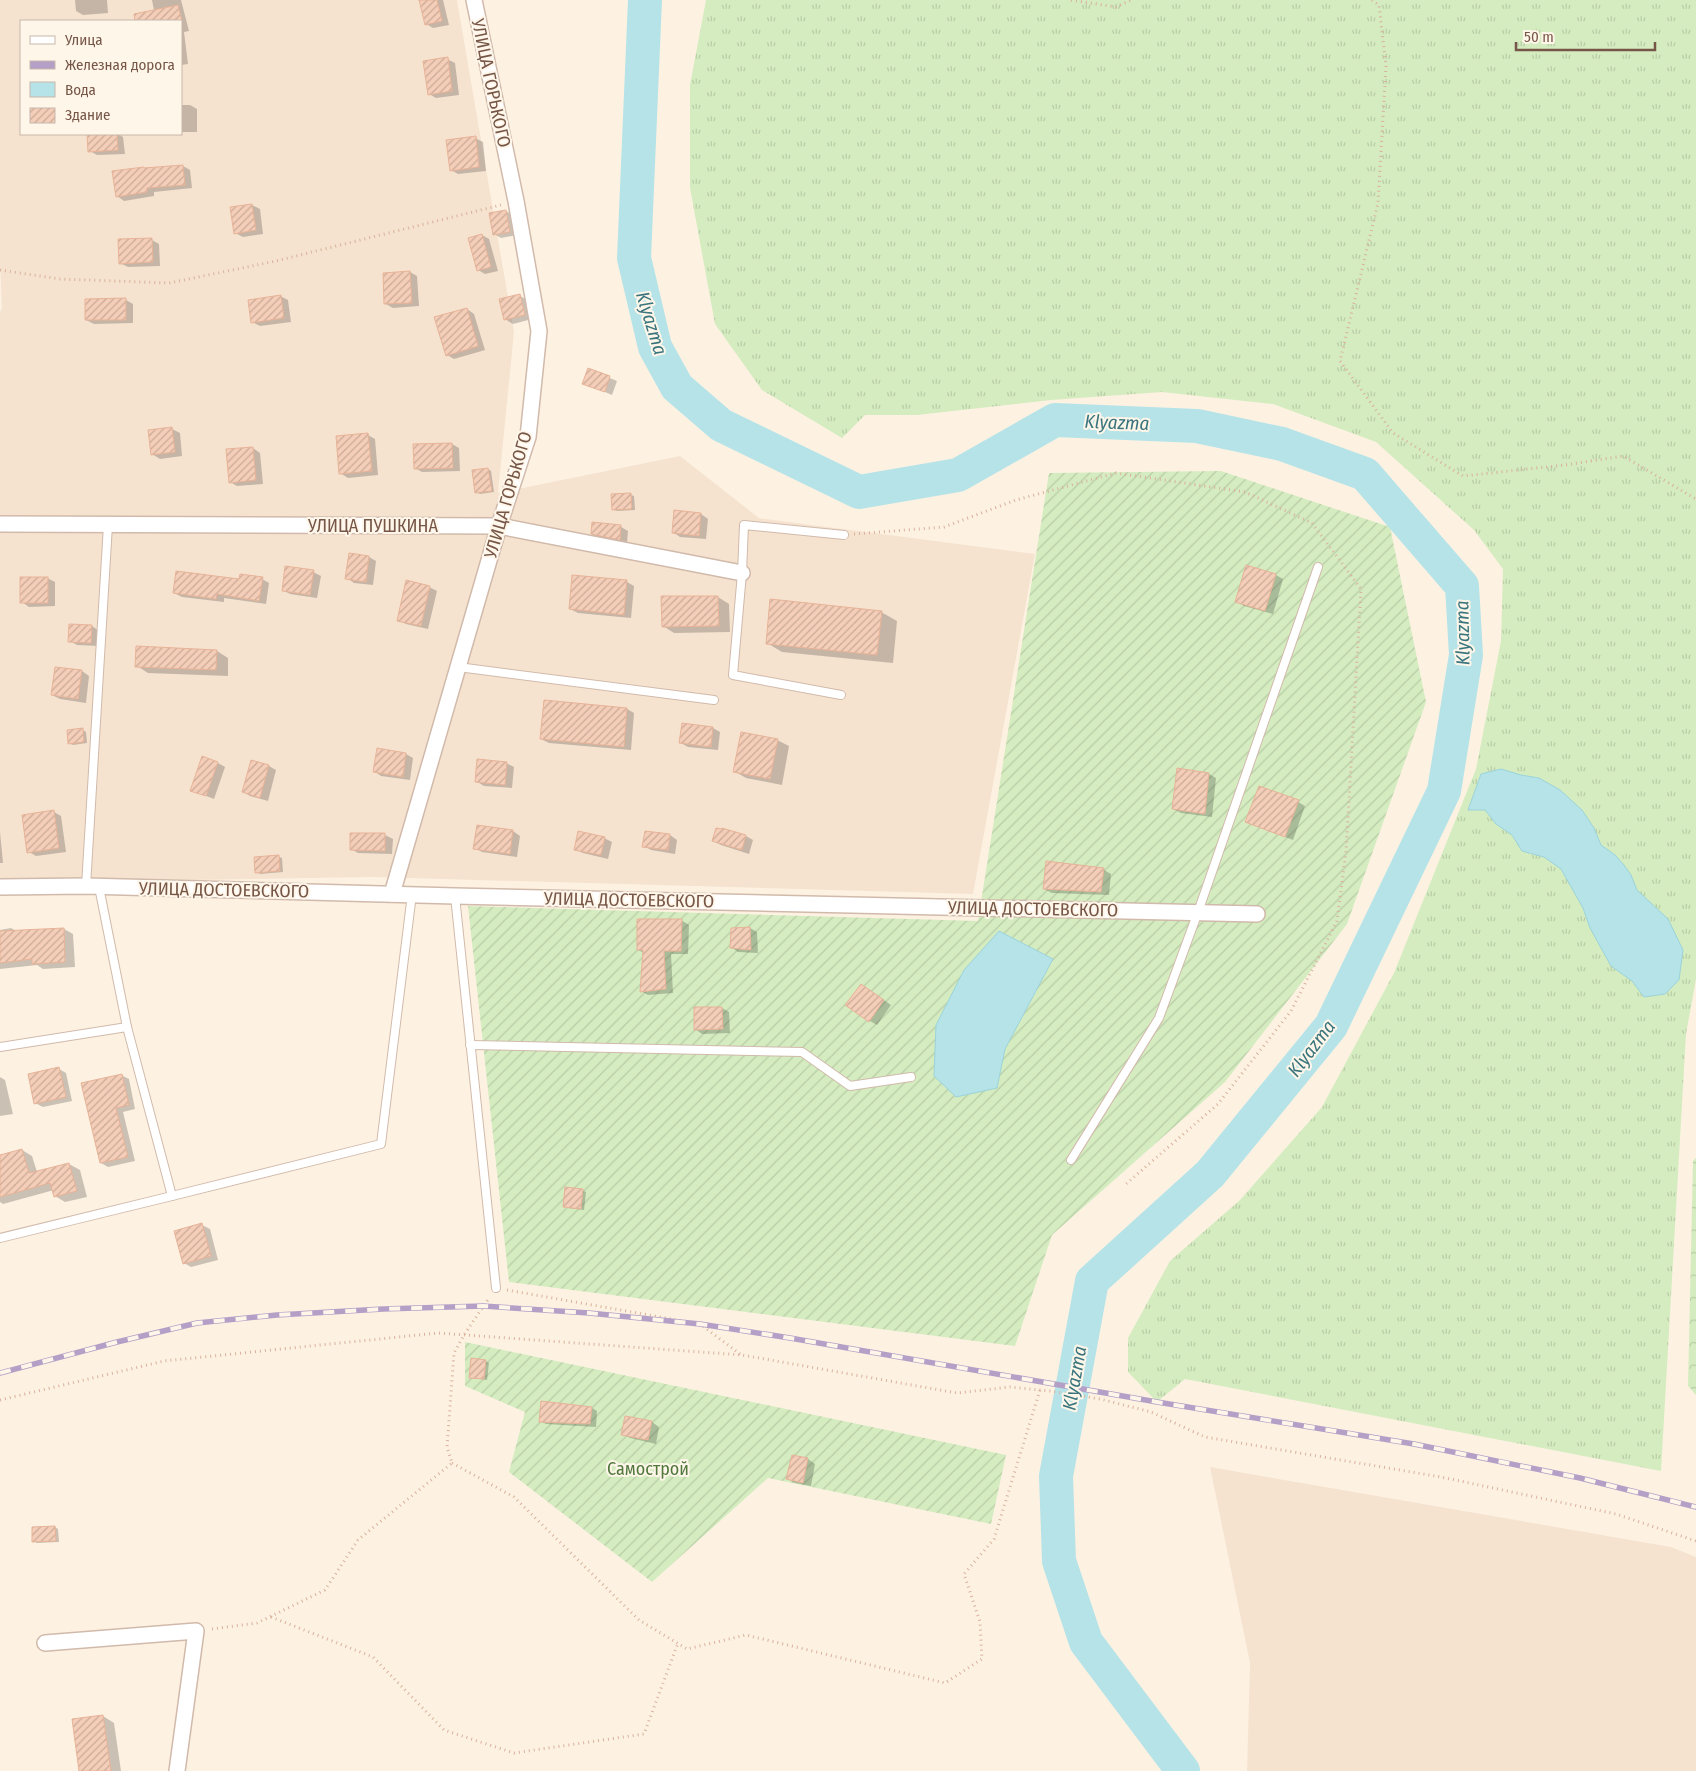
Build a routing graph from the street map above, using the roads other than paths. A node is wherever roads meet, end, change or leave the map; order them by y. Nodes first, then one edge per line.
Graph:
1 (474, 0) edge
2 (0, 524) edge
3 (108, 525) junction
4 (499, 526) junction
5 (844, 535) road end
6 (1318, 567) dead end
7 (742, 573) junction
8 (458, 667) junction
9 (841, 694) dead end
10 (714, 700) dead end
11 (0, 887) edge
12 (92, 887) junction
13 (392, 894) junction
14 (412, 894) junction
15 (455, 896) junction
16 (1198, 912) junction
17 (1257, 914) dead end
18 (127, 1027) junction
19 (470, 1045) junction
20 (0, 1047) edge
21 (911, 1077) dead end
22 (1071, 1160) dead end
23 (172, 1196) junction
24 (0, 1238) edge
25 (496, 1288) road end
26 (45, 1643) dead end
27 (177, 1771) edge

1 - 4 street, УЛИЦА ГОРЬКОГО
2 - 3 street, УЛИЦА ПУШКИНА
3 - 4 street, УЛИЦА ПУШКИНА
3 - 12 lane
4 - 7 street, УЛИЦА ПУШКИНА
4 - 8 street, УЛИЦА ГОРЬКОГО
5 - 7 lane
6 - 16 lane
7 - 9 lane
8 - 10 lane
8 - 13 street, УЛИЦА ГОРЬКОГО
11 - 12 street, УЛИЦА ДОСТОЕВСКОГО
12 - 13 street, УЛИЦА ДОСТОЕВСКОГО
12 - 18 lane
13 - 14 street, УЛИЦА ДОСТОЕВСКОГО
14 - 15 street, УЛИЦА ДОСТОЕВСКОГО
14 - 23 lane
15 - 16 street, УЛИЦА ДОСТОЕВСКОГО
15 - 19 lane
16 - 17 street, УЛИЦА ДОСТОЕВСКОГО
16 - 22 lane
18 - 20 lane
18 - 23 lane
19 - 21 lane
19 - 25 lane
23 - 24 lane
26 - 27 street

